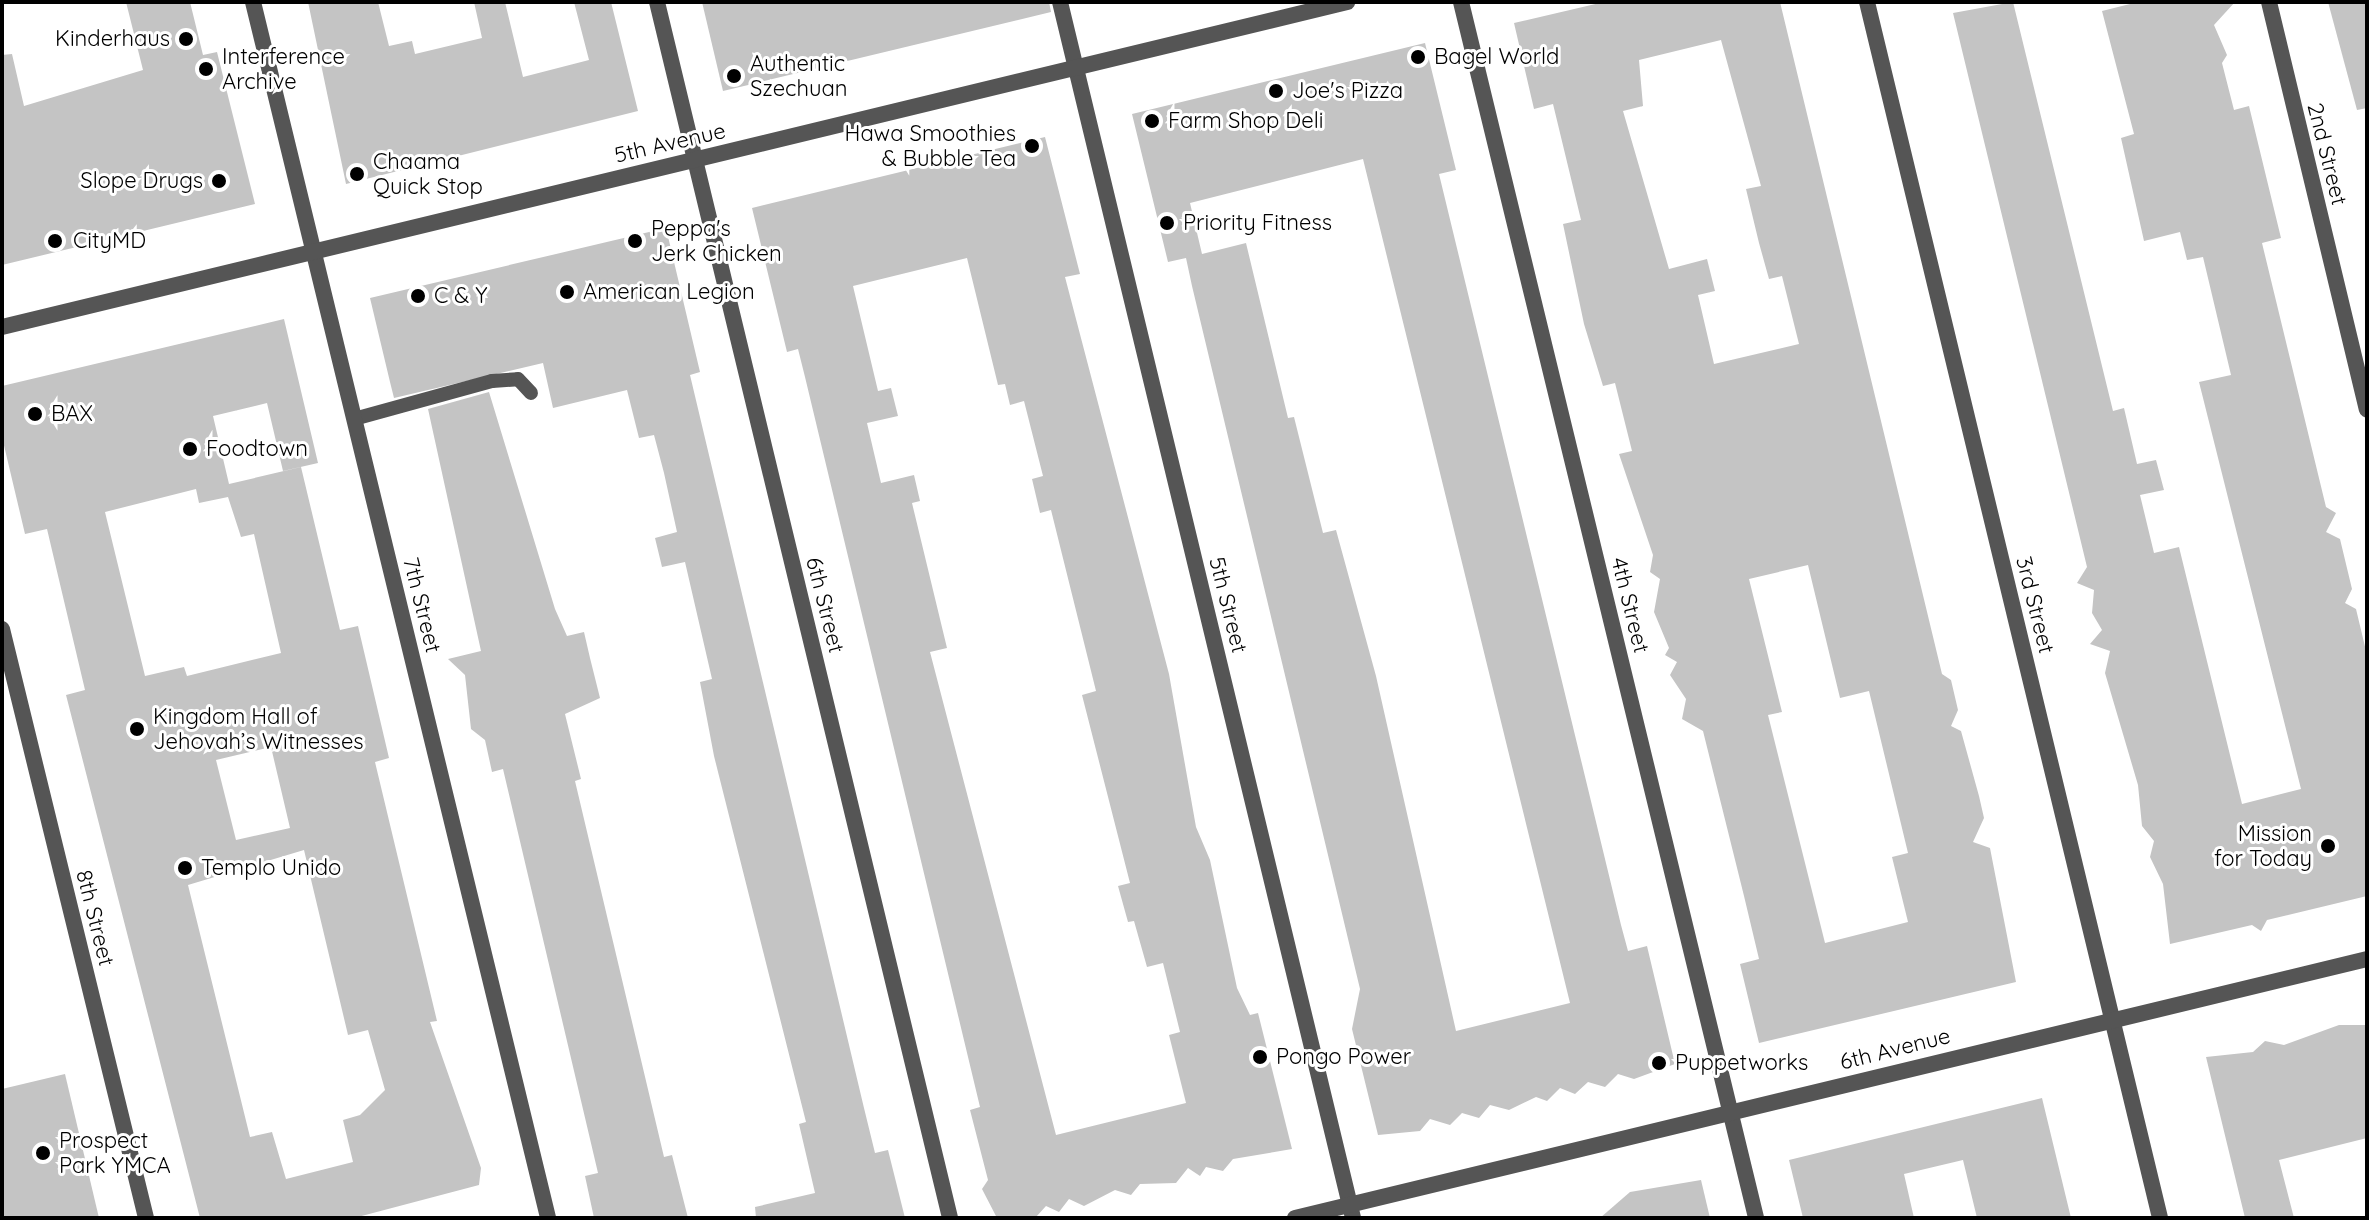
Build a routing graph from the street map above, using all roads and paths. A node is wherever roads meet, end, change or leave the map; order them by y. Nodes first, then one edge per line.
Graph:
1 (253, 2) edge
2 (657, 2) edge
3 (1060, 2) edge
4 (1347, 2) edge
5 (1461, 2) edge
6 (1867, 2) edge
7 (2269, 2) edge
8 (1076, 68) junction
9 (695, 160) junction
10 (314, 252) junction
11 (2, 327) edge
12 (531, 393) dead end
13 (2367, 409) edge
14 (354, 419) junction
15 (2, 629) edge
16 (6, 666) edge
17 (2367, 959) edge
18 (2112, 1019) junction
19 (1730, 1112) junction
20 (1352, 1211) edge
21 (146, 1218) edge
22 (548, 1218) edge
23 (950, 1218) edge
24 (1295, 1218) edge
25 (1756, 1218) edge
26 (2160, 1218) edge

1 - 10 street, 7th Street
2 - 9 street, 6th Street
3 - 8 street, 5th Street
4 - 8 street, 5th Avenue
5 - 19 street, 4th Street
6 - 18 street, 3rd Street
7 - 13 street, 2nd Street
8 - 9 street, 5th Avenue
8 - 20 street, 5th Street
9 - 10 street, 5th Avenue
9 - 23 street, 6th Street
10 - 11 street, 5th Avenue
10 - 14 street, 7th Street
12 - 14 lane
14 - 22 street, 7th Street
15 - 16 street, 8th Street
16 - 21 street, 8th Street
17 - 18 street, 6th Avenue
18 - 19 street, 6th Avenue
18 - 26 street, 3rd Street
19 - 20 street, 6th Avenue
19 - 25 street, 4th Street
20 - 24 street, 6th Avenue

